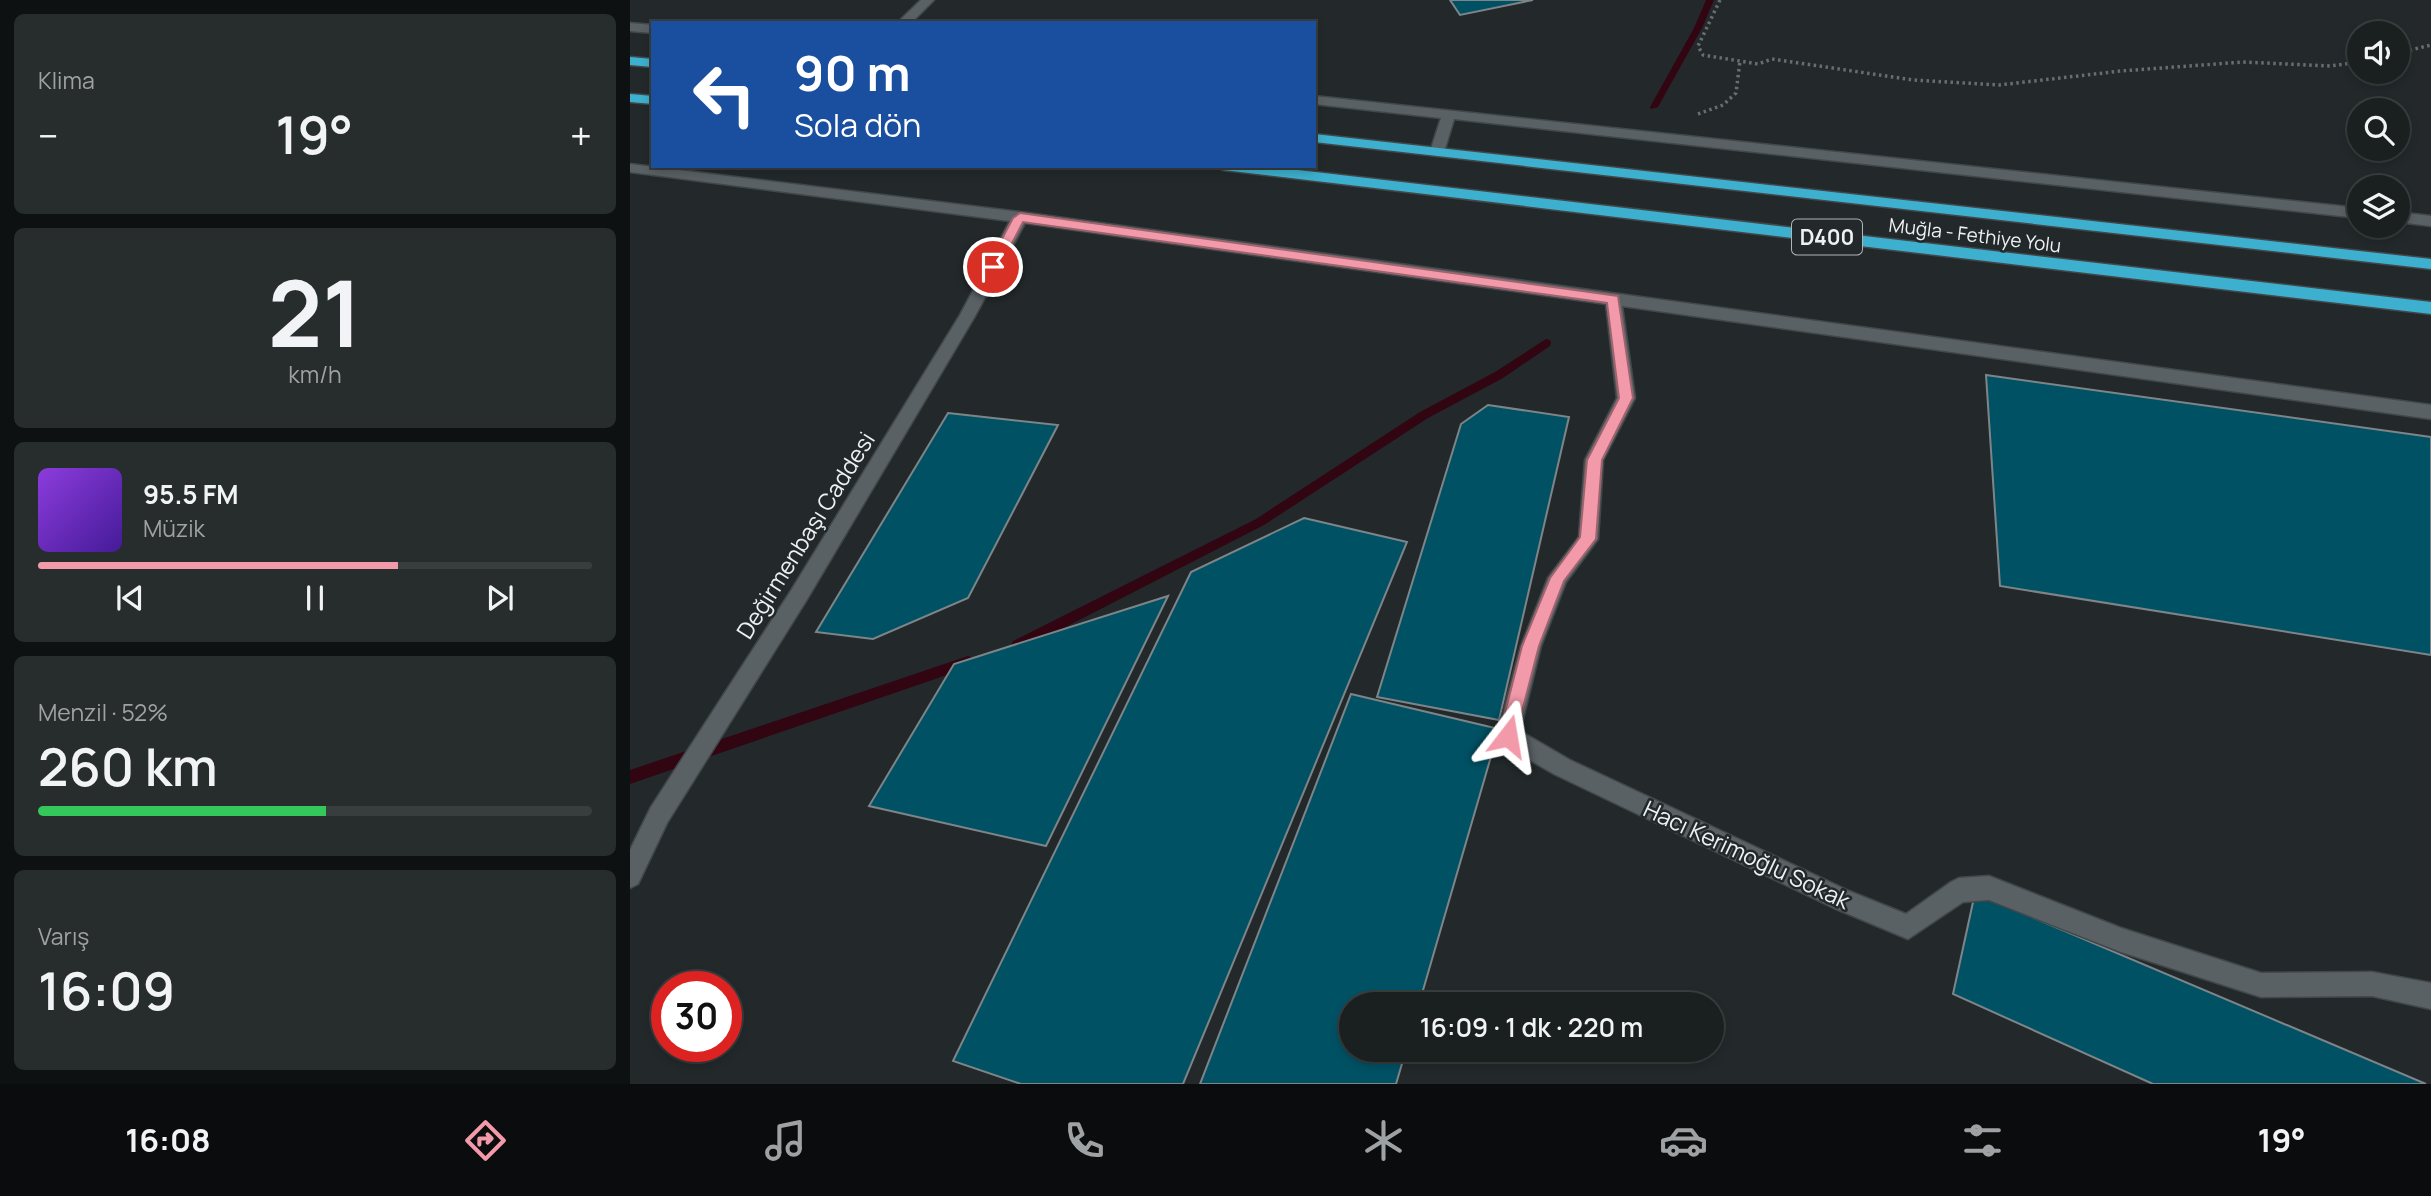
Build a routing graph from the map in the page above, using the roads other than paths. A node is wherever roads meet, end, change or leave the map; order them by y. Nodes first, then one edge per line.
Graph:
1 (928, 0) edge
2 (905, 21) edge
3 (630, 27) edge
4 (651, 29) edge
5 (630, 61) edge
6 (651, 63) edge
7 (630, 98) edge
8 (651, 100) edge
9 (1316, 100) edge
10 (1449, 114) junction
11 (1316, 138) edge
12 (1437, 152) junction
13 (1240, 168) edge
14 (630, 169) edge
15 (2347, 212) edge
16 (1020, 218) junction
17 (2410, 218) edge
18 (2431, 221) edge
19 (2431, 264) edge
20 (1613, 299) junction
21 (2431, 308) edge
22 (2431, 412) edge
23 (630, 876) edge
24 (2431, 996) edge

1 - 2 street
3 - 4 street
5 - 6 highway
7 - 8 highway
9 - 10 street
10 - 12 street
10 - 15 street
11 - 12 highway, Muğla - Fethiye Yolu / D400
12 - 19 highway, Muğla - Fethiye Yolu / D400
13 - 21 highway, Muğla - Fethiye Yolu / D400
14 - 16 street
16 - 20 street
16 - 23 street, Değirmenbaşı Caddesi
17 - 18 street
20 - 22 street
20 - 24 street, Hacı Kerimoğlu Sokak

